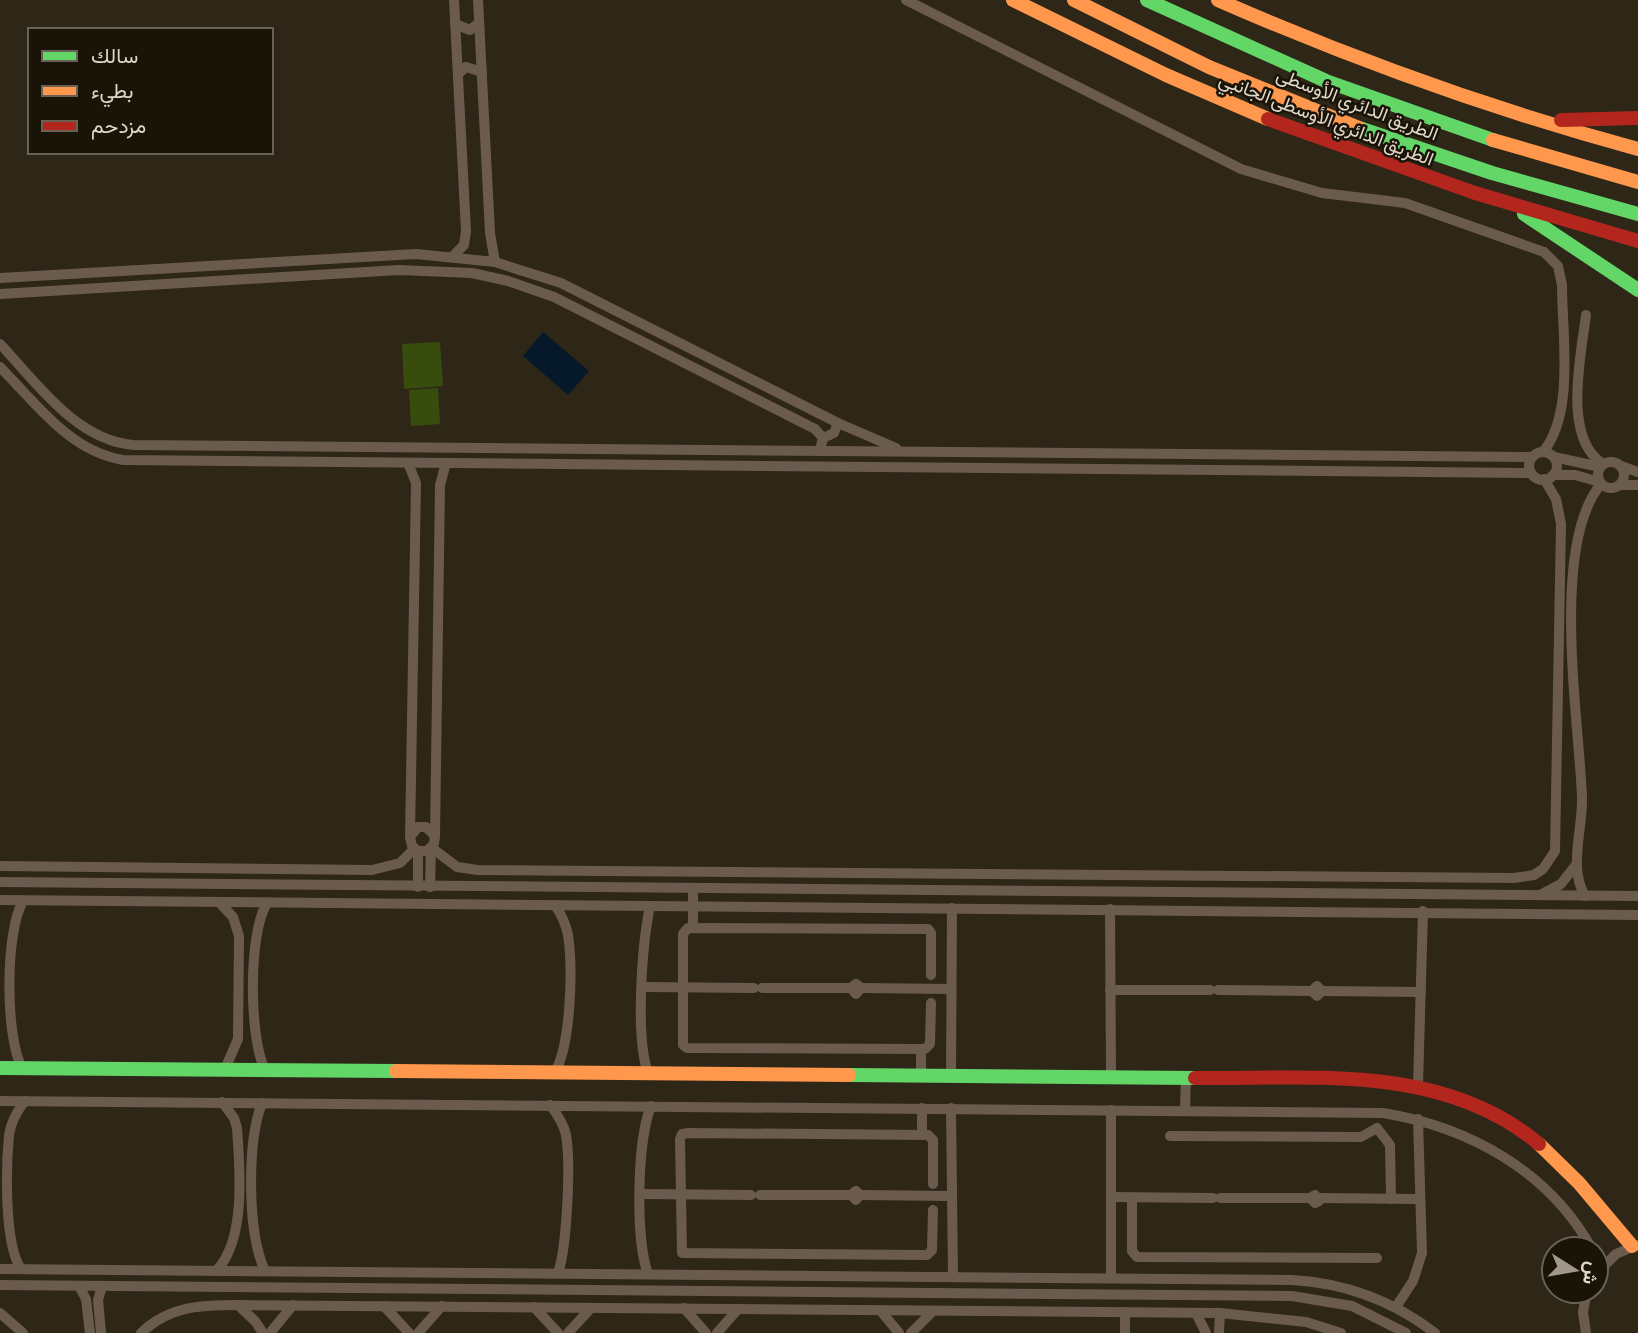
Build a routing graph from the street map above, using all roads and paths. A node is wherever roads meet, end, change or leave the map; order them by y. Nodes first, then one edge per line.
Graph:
1 (454, 0) edge
2 (478, 0) edge
3 (906, 0) edge
4 (1013, 0) edge
5 (1074, 0) edge
6 (1147, 0) edge
7 (1218, 0) edge
8 (479, 23) junction
9 (455, 24) junction
10 (482, 72) junction
11 (458, 74) junction
12 (1523, 114) junction
13 (1638, 118) edge
14 (1638, 149) edge
15 (1638, 182) edge
16 (1499, 200) junction
17 (1638, 214) edge
18 (1638, 242) edge
19 (454, 255) junction
20 (495, 262) junction
21 (0, 278) edge
22 (1638, 290) edge
23 (0, 294) edge
24 (1586, 315) dead end
25 (0, 344) edge
26 (0, 367) edge
27 (838, 423) junction
28 (823, 438) junction
29 (133, 445) junction
30 (589, 449) junction
31 (820, 450) junction
32 (907, 451) junction
33 (1062, 452) junction
34 (1543, 452) junction
35 (1532, 457) junction
36 (1554, 457) junction
37 (132, 460) junction
38 (408, 463) junction
39 (446, 463) junction
40 (589, 464) junction
41 (1601, 466) junction
42 (1621, 466) junction
43 (1062, 468) junction
44 (1638, 472) edge
45 (1531, 473) junction
46 (1548, 477) junction
47 (1600, 483) junction
48 (1619, 485) junction
49 (1638, 485) edge
50 (435, 836) junction
51 (410, 837) junction
52 (431, 848) junction
53 (416, 850) junction
54 (0, 866) edge
55 (1576, 866) junction
56 (0, 882) edge
57 (418, 887) junction
58 (430, 887) junction
59 (693, 889) junction
60 (1038, 891) junction
61 (1410, 893) junction
62 (1540, 895) junction
63 (1585, 896) junction
64 (1638, 896) edge
65 (0, 900) edge
66 (23, 901) junction
67 (219, 902) junction
68 (267, 902) junction
69 (555, 905) junction
70 (650, 906) junction
71 (692, 906) junction
72 (952, 908) junction
73 (1038, 909) junction
74 (1110, 909) junction
75 (1410, 911) junction
76 (1423, 911) junction
77 (1638, 915) edge
78 (692, 928) junction
79 (931, 975) dead end
80 (643, 987) junction
81 (683, 988) junction
82 (951, 989) junction
83 (1110, 990) junction
84 (1421, 992) junction
85 (931, 1003) dead end
86 (921, 1049) junction
87 (0, 1068) edge
88 (22, 1068) junction
89 (225, 1069) junction
90 (265, 1070) junction
91 (555, 1072) junction
92 (648, 1073) junction
93 (921, 1075) junction
94 (951, 1075) junction
95 (1111, 1076) junction
96 (1186, 1077) junction
97 (1418, 1084) junction
98 (0, 1101) edge
99 (25, 1101) junction
100 (222, 1102) junction
101 (262, 1103) junction
102 (550, 1105) junction
103 (651, 1106) junction
104 (922, 1108) junction
105 (951, 1108) junction
106 (1185, 1109) junction
107 (1111, 1110) junction
108 (1418, 1119) junction
109 (922, 1135) junction
110 (1170, 1136) dead end
111 (933, 1184) dead end
112 (641, 1194) junction
113 (681, 1194) junction
114 (952, 1196) junction
115 (1111, 1197) junction
116 (1132, 1198) junction
117 (1391, 1199) junction
118 (1419, 1199) junction
119 (933, 1210) dead end
120 (1582, 1235) edge
121 (1635, 1245) edge
122 (690, 1254) junction
123 (1377, 1258) dead end
124 (1610, 1262) edge
125 (0, 1269) edge
126 (21, 1269) junction
127 (217, 1270) junction
128 (265, 1271) junction
129 (297, 1271) junction
130 (334, 1271) junction
131 (558, 1273) junction
132 (648, 1274) junction
133 (689, 1274) junction
134 (953, 1276) junction
135 (1111, 1278) junction
136 (1243, 1279) junction
137 (0, 1285) edge
138 (79, 1286) junction
139 (102, 1286) junction
140 (297, 1287) junction
141 (334, 1287) junction
142 (1243, 1295) junction
143 (238, 1305) junction
144 (293, 1305) junction
145 (1584, 1305) edge
146 (383, 1306) junction
147 (442, 1306) junction
148 (534, 1307) junction
149 (592, 1307) junction
150 (1396, 1307) junction
151 (684, 1308) junction
152 (738, 1309) junction
153 (879, 1310) junction
154 (933, 1311) junction
155 (1125, 1312) junction
156 (0, 1313) edge
157 (1196, 1313) junction
158 (1220, 1313) junction
159 (23, 1333) edge
160 (90, 1333) edge
161 (102, 1333) edge
162 (141, 1333) edge
163 (263, 1333) edge
164 (270, 1333) edge
165 (409, 1333) edge
166 (418, 1333) edge
167 (558, 1333) edge
168 (568, 1333) edge
169 (706, 1333) edge
170 (717, 1333) edge
171 (899, 1333) edge
172 (911, 1333) edge
173 (1125, 1333) edge
174 (1206, 1333) edge
175 (1219, 1333) edge
176 (1341, 1333) edge
177 (1406, 1333) edge
178 (1435, 1333) edge
179 (1586, 1333) edge

1 - 9 street
2 - 8 street
3 - 34 street
4 - 16 main road, الطريق الدائري الأوسطى الجانبي
5 - 17 main road, الطريق الدائري الأوسطى
6 - 15 main road, الطريق الدائري الأوسطى
7 - 12 main road
8 - 9 street
8 - 10 street
9 - 11 street
10 - 11 street
10 - 20 street
11 - 19 street
12 - 13 main road
12 - 14 main road
16 - 18 main road, الطريق الدائري الأوسطى الجانبي
16 - 22 main road
19 - 20 street
19 - 21 street
20 - 27 street
23 - 28 street
24 - 41 street
25 - 29 street
26 - 37 street
27 - 28 street
27 - 32 street
28 - 31 street
29 - 30 street
29 - 37 street
30 - 31 street
30 - 40 street
31 - 32 street
32 - 33 street
33 - 35 street
33 - 43 street
34 - 35 street
34 - 36 street
35 - 45 street
36 - 41 street
36 - 46 street
37 - 38 street
38 - 39 street
38 - 51 street
39 - 40 street
39 - 50 street
40 - 43 street
41 - 42 street
41 - 47 street
42 - 44 street
42 - 48 street
43 - 45 street
45 - 46 street
46 - 47 street
46 - 52 street
47 - 48 street
47 - 55 street
48 - 49 street
50 - 51 street
50 - 52 street
51 - 53 street
52 - 53 street
52 - 58 street
53 - 54 street
53 - 57 street
55 - 62 street
55 - 63 street
56 - 57 street
57 - 58 street
58 - 59 street
59 - 60 street
59 - 71 street
60 - 61 street
60 - 73 street
61 - 62 street
61 - 75 street
62 - 63 street
63 - 64 street
65 - 66 street
66 - 67 street
66 - 88 street
67 - 68 street
67 - 89 street
68 - 69 street
68 - 90 street
69 - 70 street
69 - 91 street
70 - 71 street
70 - 80 street
71 - 72 street
71 - 78 street
72 - 73 street
72 - 82 street
73 - 74 street
74 - 75 street
74 - 83 street
75 - 76 street
76 - 77 street
76 - 84 street
78 - 79 street
78 - 81 street
80 - 81 street
80 - 92 street
81 - 82 street
81 - 86 street
82 - 94 street
83 - 84 street
83 - 95 street
84 - 97 street
85 - 86 street
86 - 93 street
87 - 88 main road
88 - 89 main road
89 - 90 main road
90 - 91 main road
91 - 92 main road
92 - 93 main road
93 - 94 main road
94 - 95 main road
95 - 96 main road
96 - 97 main road
96 - 106 street
97 - 121 main road
98 - 99 street
99 - 100 street
99 - 126 street
100 - 101 street
100 - 127 street
101 - 102 street
101 - 128 street
102 - 103 street
102 - 131 street
103 - 104 street
103 - 112 street
104 - 105 street
104 - 109 street
105 - 107 street
105 - 114 street
106 - 107 street
106 - 108 street
107 - 115 street
108 - 118 street
108 - 120 street
109 - 111 street
109 - 113 street
110 - 117 street
112 - 113 street
112 - 132 street
113 - 114 street
113 - 122 street
114 - 134 street
115 - 116 street
115 - 135 street
116 - 117 street
116 - 123 street
117 - 118 street
118 - 150 street
119 - 122 street
121 - 124 street
122 - 133 street
125 - 126 street
126 - 127 street
127 - 128 street
128 - 129 street
129 - 130 street
129 - 140 street
130 - 131 street
130 - 141 street
131 - 132 street
132 - 133 street
133 - 134 street
134 - 135 street
135 - 136 street
136 - 142 street
136 - 150 street
137 - 138 street
138 - 139 street
138 - 160 street
139 - 140 street
139 - 161 street
140 - 141 street
141 - 142 street
142 - 177 street
143 - 144 street
143 - 162 street
143 - 163 street
144 - 146 street
144 - 164 street
145 - 179 street
146 - 147 street
146 - 165 street
147 - 148 street
147 - 166 street
148 - 149 street
148 - 167 street
149 - 151 street
149 - 168 street
150 - 178 street
151 - 152 street
151 - 169 street
152 - 153 street
152 - 170 street
153 - 154 street
153 - 171 street
154 - 155 street
154 - 172 street
155 - 157 street
155 - 173 street
156 - 159 street
157 - 158 street
157 - 174 street
158 - 175 street
158 - 176 street

